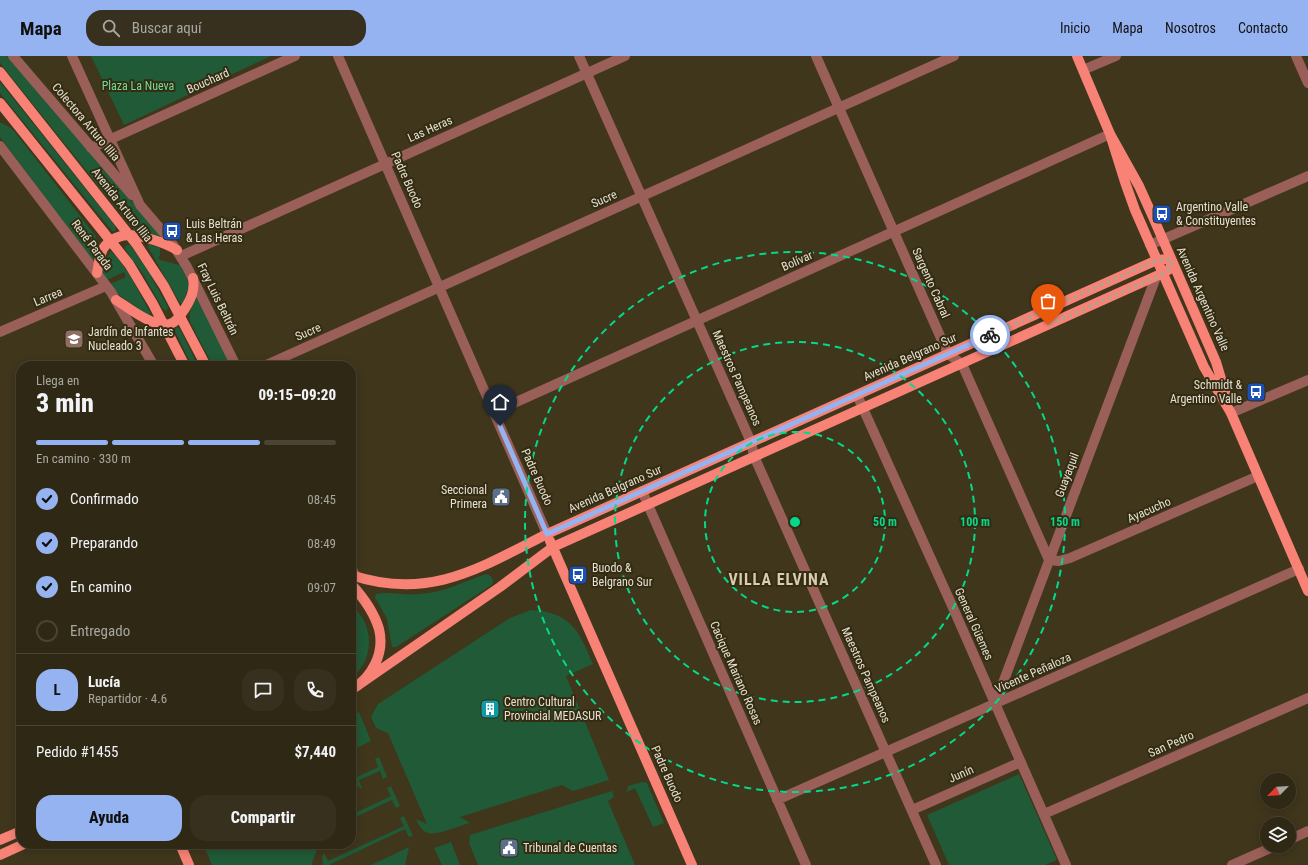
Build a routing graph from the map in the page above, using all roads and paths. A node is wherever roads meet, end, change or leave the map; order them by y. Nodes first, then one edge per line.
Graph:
1 (13, 56) edge
2 (72, 56) edge
3 (295, 56) edge
4 (338, 56) edge
5 (579, 56) edge
6 (625, 56) edge
7 (816, 56) edge
8 (954, 56) edge
9 (1077, 56) edge
10 (1116, 56) edge
11 (1296, 56) edge
12 (1083, 70) junction
13 (0, 72) edge
14 (587, 73) junction
15 (1308, 83) edge
16 (0, 103) edge
17 (839, 108) junction
18 (0, 116) edge
19 (23, 130) junction
20 (1110, 134) junction
21 (110, 140) junction
22 (0, 146) edge
23 (91, 148) junction
24 (385, 164) junction
25 (1308, 176) edge
26 (642, 196) junction
27 (140, 204) junction
28 (894, 231) junction
29 (130, 235) junction
30 (1163, 239) junction
31 (111, 241) junction
32 (1150, 245) junction
33 (179, 253) junction
34 (1157, 260) junction
35 (1172, 261) junction
36 (97, 273) junction
37 (1159, 275) junction
38 (193, 278) junction
39 (106, 286) junction
40 (440, 287) junction
41 (116, 300) junction
42 (180, 316) junction
43 (697, 320) junction
44 (164, 324) junction
45 (0, 332) edge
46 (948, 354) junction
47 (151, 361) edge
48 (182, 361) edge
49 (203, 361) edge
50 (234, 361) edge
51 (275, 361) edge
52 (962, 364) junction
53 (1308, 380) edge
54 (857, 395) junction
55 (862, 408) junction
56 (494, 412) junction
57 (1231, 413) junction
58 (751, 442) junction
59 (754, 456) junction
60 (1258, 476) junction
61 (642, 491) junction
62 (648, 504) junction
63 (547, 534) junction
64 (553, 547) junction
65 (1049, 560) junction
66 (1299, 569) junction
67 (356, 583) edge
68 (1307, 586) edge
69 (356, 589) edge
70 (356, 686) edge
71 (356, 687) edge
72 (1308, 698) edge
73 (995, 704) junction
74 (886, 752) junction
75 (1021, 762) junction
76 (777, 800) junction
77 (912, 810) junction
78 (1044, 814) junction
79 (1308, 831) edge
80 (16, 833) edge
81 (1296, 837) edge
82 (0, 840) edge
83 (16, 848) edge
84 (182, 849) edge
85 (1260, 853) edge
86 (0, 855) edge
87 (189, 865) edge
88 (692, 865) edge
89 (806, 865) edge
90 (936, 865) edge
91 (1066, 865) edge
92 (1232, 865) edge

1 - 23 street, Colectora Arturo Illia
2 - 21 street, Fray Luis Beltrán
3 - 21 street, Bouchard
4 - 24 street, Padre Buodo
5 - 14 street, Maestros Pampeanos
6 - 14 street, Las Heras
7 - 17 street, Sargento Cabral
8 - 17 street, Sucre
9 - 12 main road, Avenida Argentino Valle
10 - 12 street
11 - 15 street
12 - 20 main road, Avenida Argentino Valle
13 - 29 main road, Avenida Arturo Illia
14 - 24 street, Las Heras
14 - 26 street, Maestros Pampeanos
16 - 19 main road
17 - 26 street, Sucre
17 - 28 street, Sargento Cabral
18 - 19 main road
19 - 31 main road
20 - 28 street, Bolívar
20 - 30 main road, Avenida Argentino Valle
20 - 32 main road, Avenida Argentino Valle
21 - 23 street, Bouchard
21 - 27 street, Fray Luis Beltrán
22 - 36 street, René Parada
23 - 27 street, Colectora Arturo Illia
24 - 33 street, Las Heras
24 - 40 street, Padre Buodo
25 - 30 street
26 - 40 street, Sucre
26 - 43 street, Maestros Pampeanos
27 - 33 street, Fray Luis Beltrán
28 - 43 street, Bolívar
28 - 46 street, Sargento Cabral
29 - 31 main road
29 - 33 main road
29 - 42 main road, Avenida Arturo Illia
30 - 32 street
30 - 35 main road, Avenida Argentino Valle
31 - 36 main road
31 - 44 main road
32 - 34 main road, Avenida Argentino Valle
33 - 38 street, Fray Luis Beltrán
34 - 35 main road, Avenida Belgrano Sur
34 - 37 main road, Avenida Argentino Valle
34 - 46 main road, Avenida Belgrano Sur
35 - 37 main road
35 - 57 main road, Avenida Argentino Valle
36 - 39 street, René Parada
37 - 52 main road
37 - 57 main road, Avenida Argentino Valle
37 - 65 street, Guayaquil
38 - 42 main road
38 - 50 street, Fray Luis Beltrán
39 - 41 street, René Parada
39 - 45 street, Larrea
40 - 51 street, Sucre
40 - 56 street, Padre Buodo
41 - 44 main road
41 - 47 street, René Parada
42 - 44 main road
42 - 49 main road, Avenida Arturo Illia
43 - 56 street, Bolívar
43 - 58 street, Maestros Pampeanos
44 - 48 main road
46 - 52 street
46 - 54 main road, Avenida Belgrano Sur
52 - 55 main road
52 - 65 street
53 - 57 street
54 - 55 street, General Güemes
54 - 58 main road, Avenida Belgrano Sur
55 - 59 main road
55 - 73 street, General Güemes
56 - 63 street, Padre Buodo
57 - 60 main road, Avenida Argentino Valle
58 - 59 street, Maestros Pampeanos
58 - 61 main road, Avenida Belgrano Sur
59 - 62 main road
59 - 74 street, Maestros Pampeanos
60 - 65 street, Ayacucho
60 - 66 main road, Avenida Argentino Valle
61 - 62 street, Cacique Mariano Rosas
61 - 63 main road, Avenida Belgrano Sur
62 - 64 main road
62 - 76 street, Cacique Mariano Rosas
63 - 64 main road, Padre Buodo
63 - 67 main road, Avenida Belgrano Sur
64 - 71 main road
64 - 88 main road, Padre Buodo
65 - 73 street, Guayaquil
66 - 68 main road, Avenida Argentino Valle
66 - 73 street, Vicente Peñaloza
69 - 70 main road
72 - 78 street, San Pedro
73 - 74 street, Vicente Peñaloza
73 - 75 street, General Güemes
74 - 76 street, Vicente Peñaloza
74 - 77 street, Maestros Pampeanos
75 - 77 street, Junín
75 - 78 street, General Güemes
76 - 89 street, Cacique Mariano Rosas
77 - 90 street, Maestros Pampeanos
78 - 91 street, General Güemes
79 - 81 street
80 - 82 main road
83 - 86 main road
84 - 87 main road
85 - 92 street

